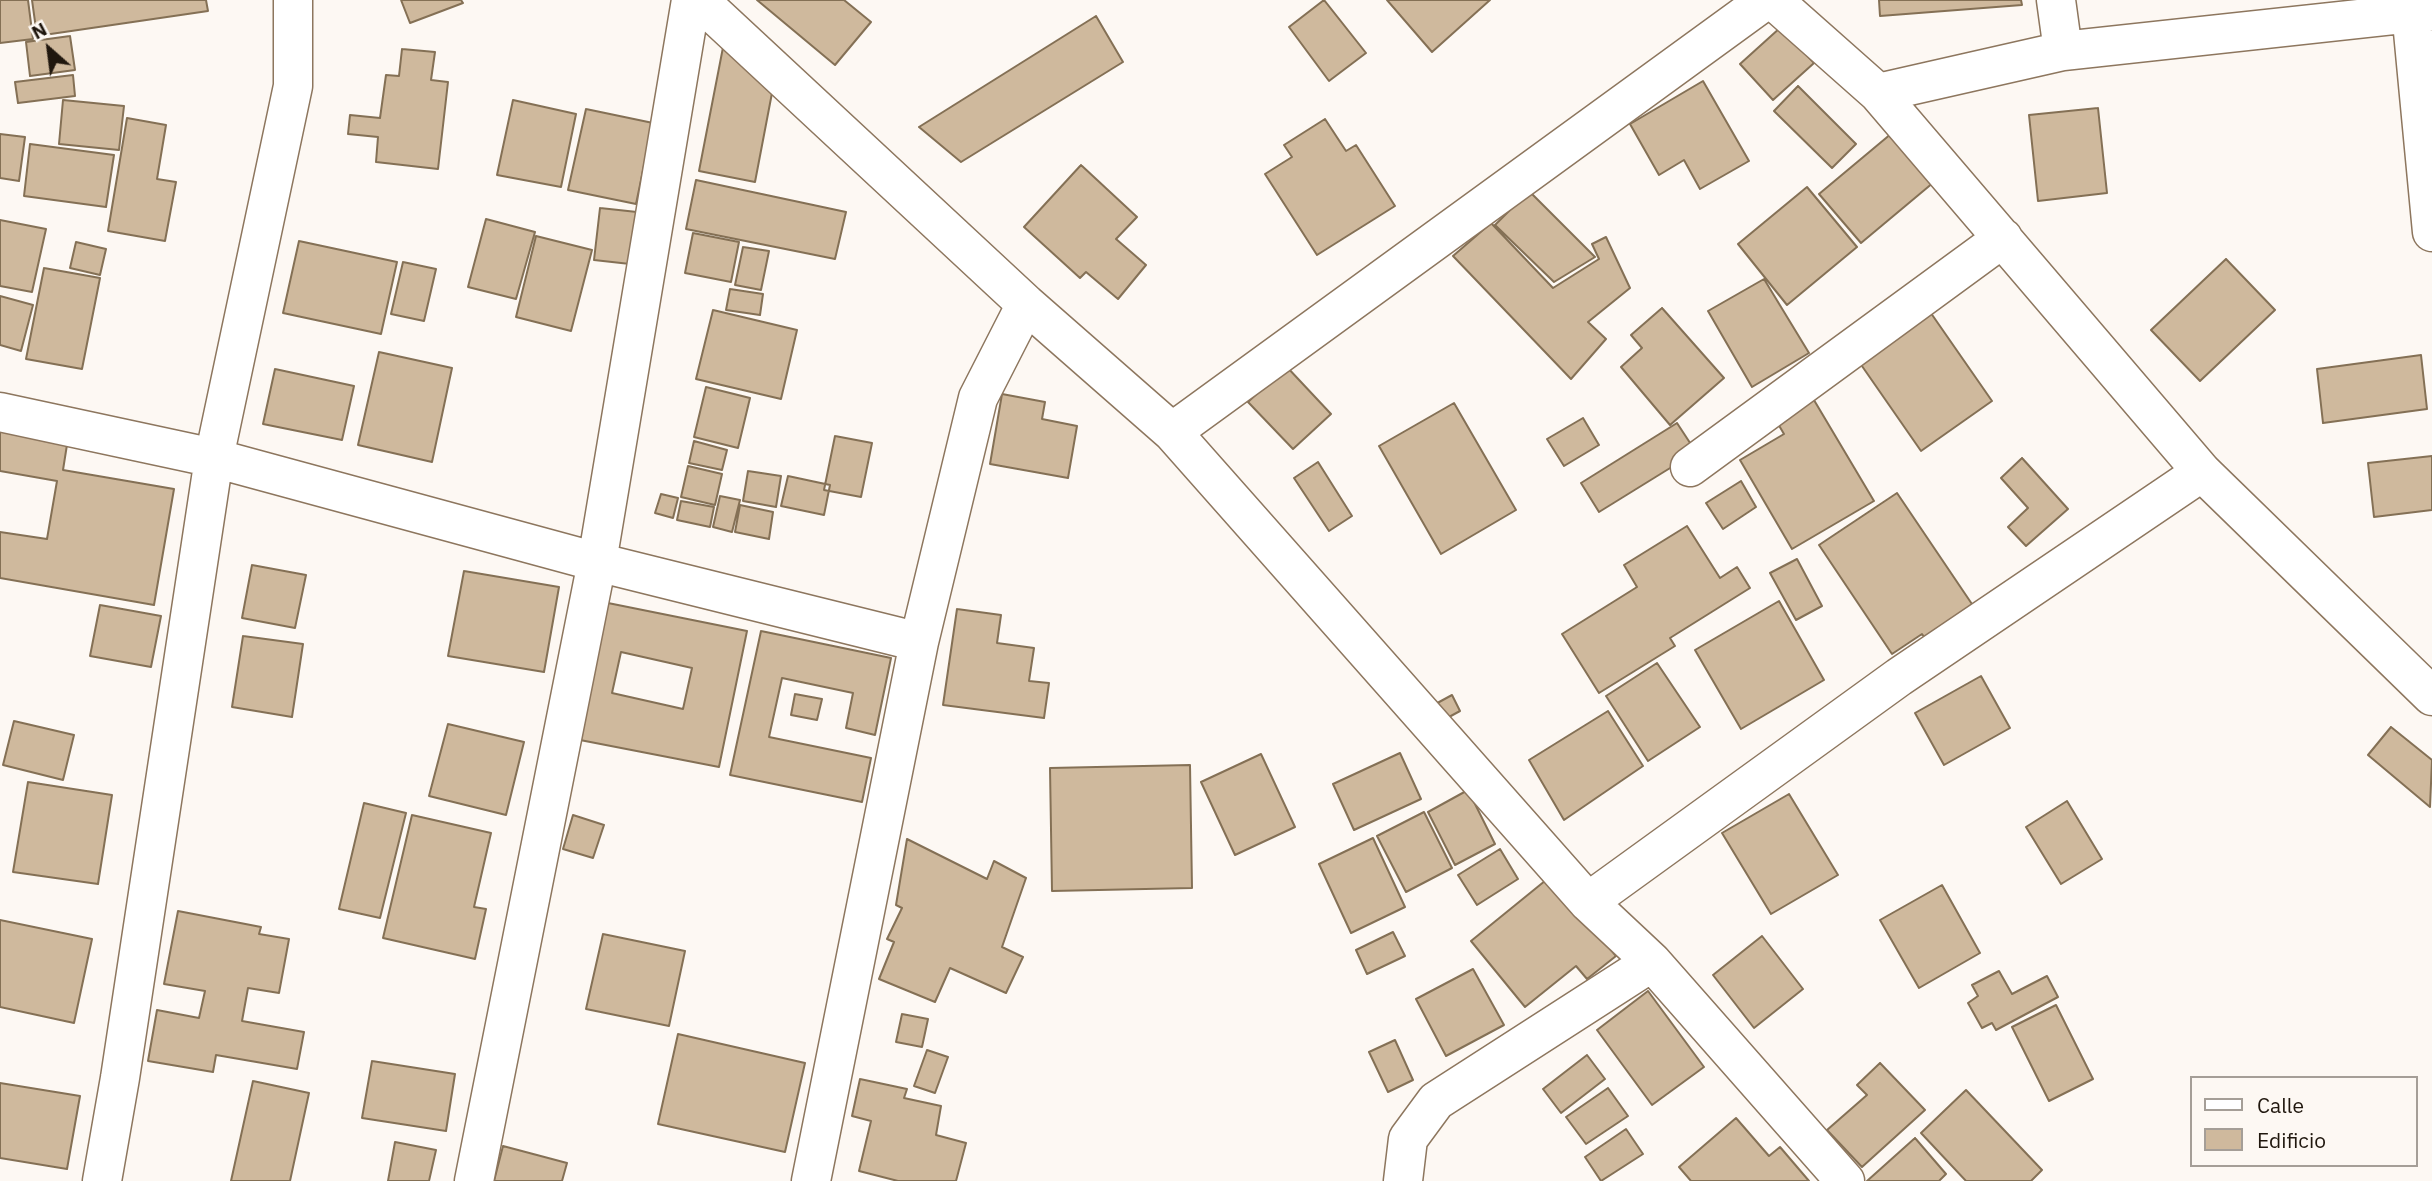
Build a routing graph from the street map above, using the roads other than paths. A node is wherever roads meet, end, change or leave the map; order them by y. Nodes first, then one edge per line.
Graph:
1 (293, 0) edge
2 (691, 0) edge
3 (699, 0) edge
4 (1766, 0) edge
5 (1773, 0) edge
6 (2056, 0) edge
7 (2418, 8) edge
8 (2063, 51) junction
9 (1878, 93) junction
10 (2432, 232) edge
11 (2003, 237) junction
12 (1026, 304) junction
13 (0, 412) edge
14 (1172, 432) junction
15 (214, 458) junction
16 (1690, 467) dead end
17 (2202, 472) junction
18 (597, 562) junction
19 (919, 642) junction
20 (2432, 696) edge
21 (1588, 902) junction
22 (1652, 962) junction
23 (102, 1181) edge
24 (474, 1181) edge
25 (811, 1181) edge
26 (1403, 1181) edge
27 (1845, 1181) edge

1 - 15 street
2 - 18 street
3 - 12 street
4 - 14 street
5 - 9 street
6 - 8 street
7 - 8 street
7 - 10 street
8 - 9 street
9 - 11 street
11 - 16 street
11 - 17 street
12 - 14 street
12 - 19 street
13 - 15 street
14 - 21 street
15 - 18 street
15 - 23 street
17 - 20 street
17 - 21 street
18 - 19 street
18 - 24 street
19 - 25 street
21 - 22 street
22 - 26 street
22 - 27 street

